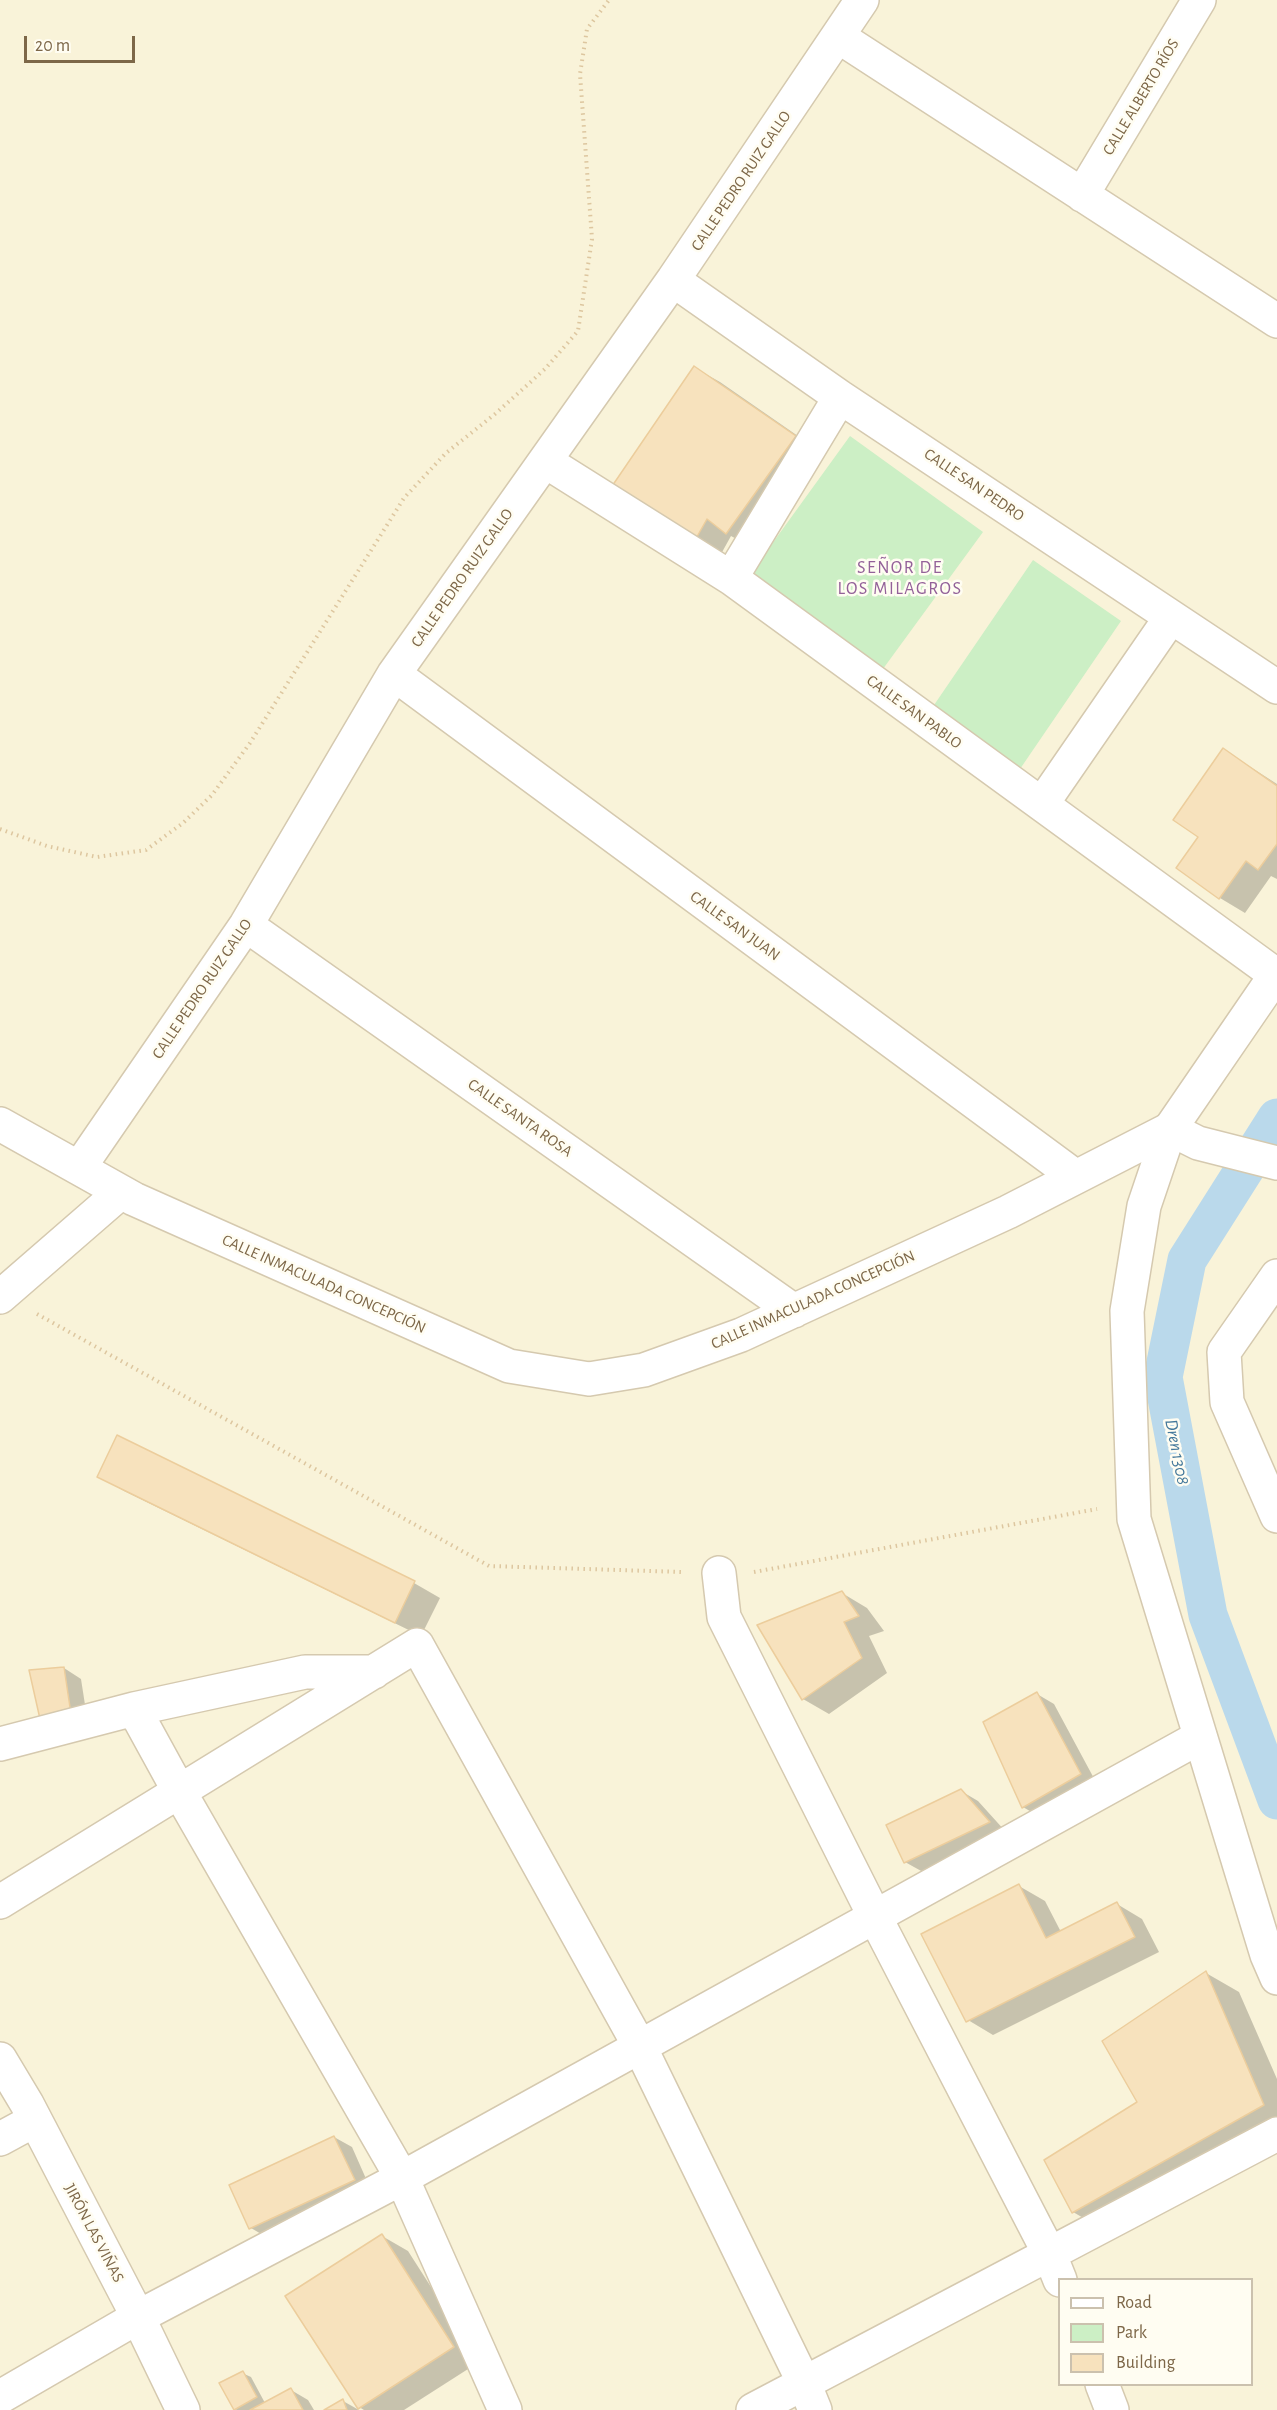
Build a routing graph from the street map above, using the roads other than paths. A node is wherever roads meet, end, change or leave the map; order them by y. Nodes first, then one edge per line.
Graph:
1 (862, 0) edge
2 (1199, 0) edge
3 (839, 36) junction
4 (1082, 195) junction
5 (673, 280) junction
6 (1277, 321) edge
7 (840, 397) junction
8 (545, 461) junction
9 (731, 578) junction
10 (1171, 617) junction
11 (394, 674) junction
12 (1277, 687) edge
13 (1042, 804) junction
14 (246, 926) junction
15 (1276, 974) edge
16 (0, 1124) edge
17 (1170, 1129) junction
18 (1277, 1163) edge
19 (79, 1168) junction
20 (1076, 1177) junction
21 (121, 1192) junction
22 (1277, 1276) edge
23 (1, 1296) edge
24 (794, 1311) junction
25 (1277, 1516) edge
26 (719, 1573) road end
27 (374, 1672) junction
28 (134, 1709) junction
29 (1200, 1737) junction
30 (0, 1744) edge
31 (179, 1791) junction
32 (0, 1902) edge
33 (875, 1917) junction
34 (1277, 1978) edge
35 (640, 2047) junction
36 (0, 2059) edge
37 (35, 2120) junction
38 (1277, 2134) edge
39 (0, 2139) edge
40 (402, 2178) junction
41 (1055, 2267) edge
42 (138, 2318) junction
43 (1102, 2386) edge
44 (810, 2396) edge
45 (0, 2397) edge
46 (183, 2410) edge
47 (505, 2410) edge
48 (753, 2410) edge
49 (1112, 2410) edge

1 - 3 street, CALLE PEDRO RUIZ GALLO
2 - 4 street, CALLE ALBERTO RÍOS
3 - 4 street
3 - 5 street, CALLE PEDRO RUIZ GALLO
4 - 6 street
5 - 7 street, CALLE SAN PEDRO
5 - 8 street, CALLE PEDRO RUIZ GALLO
7 - 9 street
7 - 10 street, CALLE SAN PEDRO
8 - 9 street, CALLE SAN PABLO
8 - 11 street, CALLE PEDRO RUIZ GALLO
9 - 13 street, CALLE SAN PABLO
10 - 12 street, CALLE SAN PEDRO
10 - 13 street
11 - 14 street, CALLE PEDRO RUIZ GALLO
11 - 20 street, CALLE SAN JUAN
13 - 15 street, CALLE SAN PABLO
14 - 19 street, CALLE PEDRO RUIZ GALLO
14 - 24 street, CALLE SANTA ROSA
15 - 17 street
16 - 19 street, CALLE INMACULADA CONCEPCIÓN
17 - 18 street
17 - 20 street, CALLE INMACULADA CONCEPCIÓN
17 - 29 street
19 - 21 street, CALLE INMACULADA CONCEPCIÓN
20 - 24 street, CALLE INMACULADA CONCEPCIÓN
21 - 23 street
21 - 24 street, CALLE INMACULADA CONCEPCIÓN
22 - 25 street
26 - 33 street
27 - 28 street
27 - 31 street
27 - 35 street
28 - 30 street
28 - 31 street
29 - 33 street
29 - 34 street
31 - 32 street
31 - 40 street
33 - 35 street
33 - 41 street
35 - 40 street
35 - 44 street
36 - 37 street, JIRÓN LAS VIÑAS
37 - 39 street
37 - 42 street, JIRÓN LAS VIÑAS
38 - 41 street
40 - 42 street
40 - 47 street
41 - 44 street
42 - 45 street
42 - 46 street, JIRÓN LAS VIÑAS
43 - 49 street
44 - 48 street

